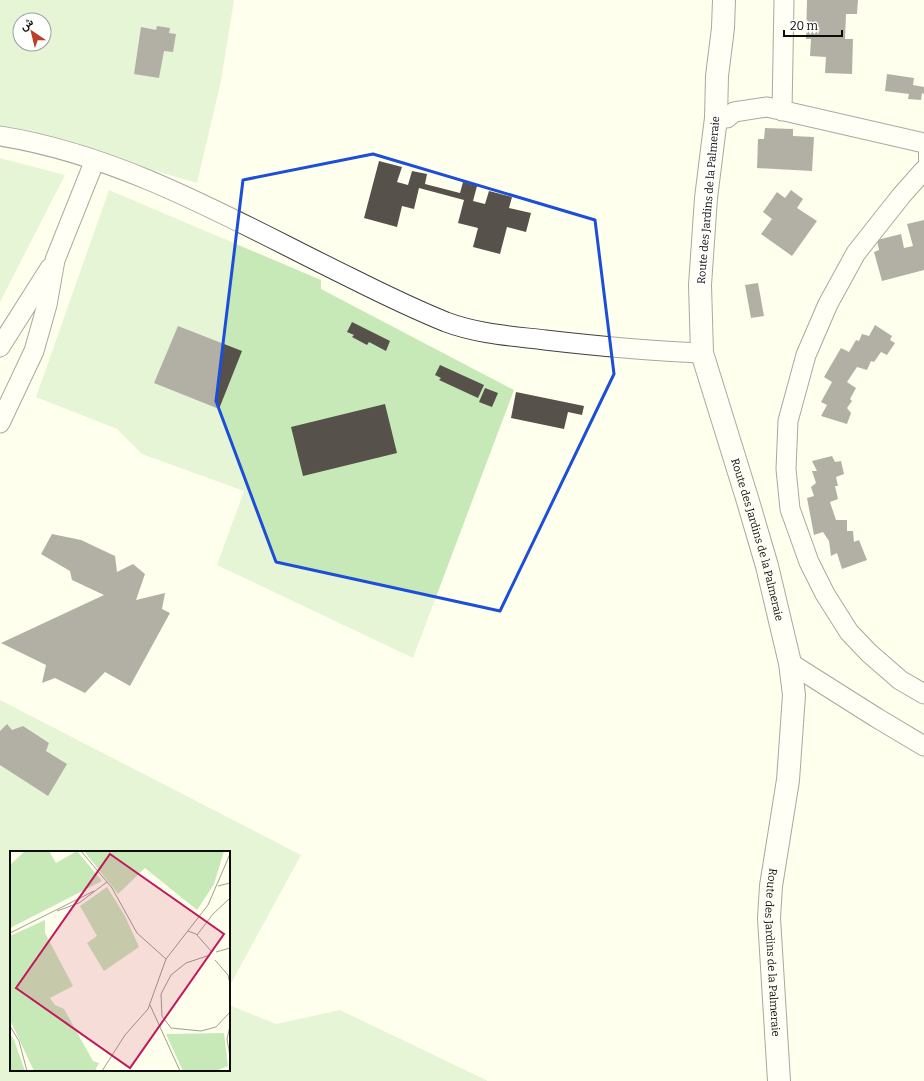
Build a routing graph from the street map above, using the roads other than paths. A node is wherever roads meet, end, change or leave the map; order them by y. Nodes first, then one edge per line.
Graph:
1 (724, 0) edge
2 (784, 0) edge
3 (782, 111) junction
4 (716, 118) junction
5 (0, 136) edge
6 (924, 143) edge
7 (924, 150) edge
8 (95, 160) junction
9 (924, 162) edge
10 (924, 170) edge
11 (55, 260) junction
12 (0, 347) edge
13 (702, 353) junction
14 (0, 423) edge
15 (790, 663) junction
16 (924, 694) edge
17 (924, 746) edge
18 (779, 1081) edge

1 - 4 street, Route des Jardins de la Palmeraie
2 - 3 street
3 - 4 street
3 - 6 street
4 - 13 street, Route des Jardins de la Palmeraie
5 - 8 street
7 - 9 lane
8 - 11 street
8 - 13 street
10 - 16 street
11 - 12 street
11 - 14 street
13 - 15 street, Route des Jardins de la Palmeraie
15 - 17 street
15 - 18 street, Route des Jardins de la Palmeraie

